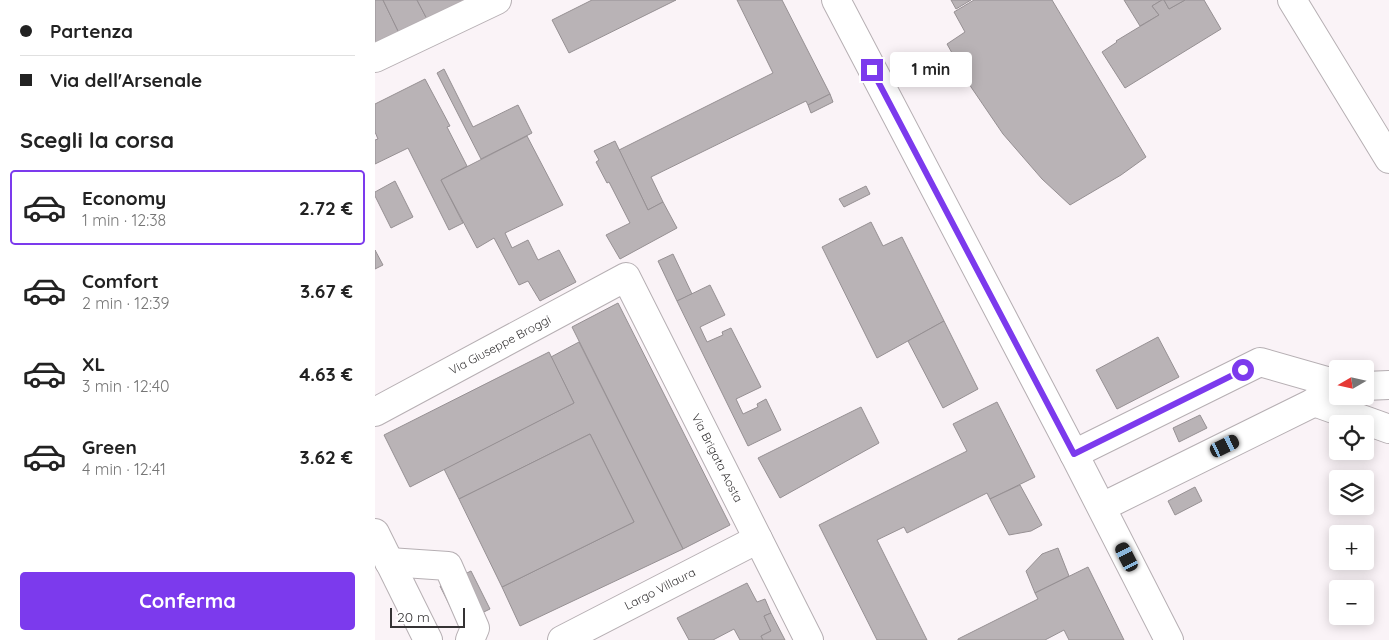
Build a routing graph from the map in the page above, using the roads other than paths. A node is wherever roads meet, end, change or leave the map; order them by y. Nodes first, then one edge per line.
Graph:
1 (497, 0) edge
2 (836, 0) edge
3 (1292, 0) edge
4 (375, 58) edge
5 (1389, 159) edge
6 (626, 277) joint
7 (1329, 382) edge
8 (1389, 385) edge
9 (1374, 386) edge
10 (1326, 396) edge
11 (375, 412) edge
12 (1389, 429) edge
13 (1074, 454) junction
14 (1102, 507) junction
15 (375, 533) edge
16 (758, 539) junction
17 (389, 562) junction
18 (428, 640) edge
19 (470, 640) edge
20 (562, 640) edge
21 (809, 640) edge
22 (1169, 640) edge

1 - 4 street
2 - 13 street
3 - 5 street
6 - 11 street, Via Giuseppe Broggi
6 - 16 street, Via Brigata Aosta
7 - 13 street
8 - 9 street
10 - 12 street
10 - 14 street
13 - 14 street
14 - 22 street
15 - 17 street
16 - 20 street, Largo Villaura
16 - 21 street, Via Brigata Aosta
17 - 18 street
17 - 19 street

